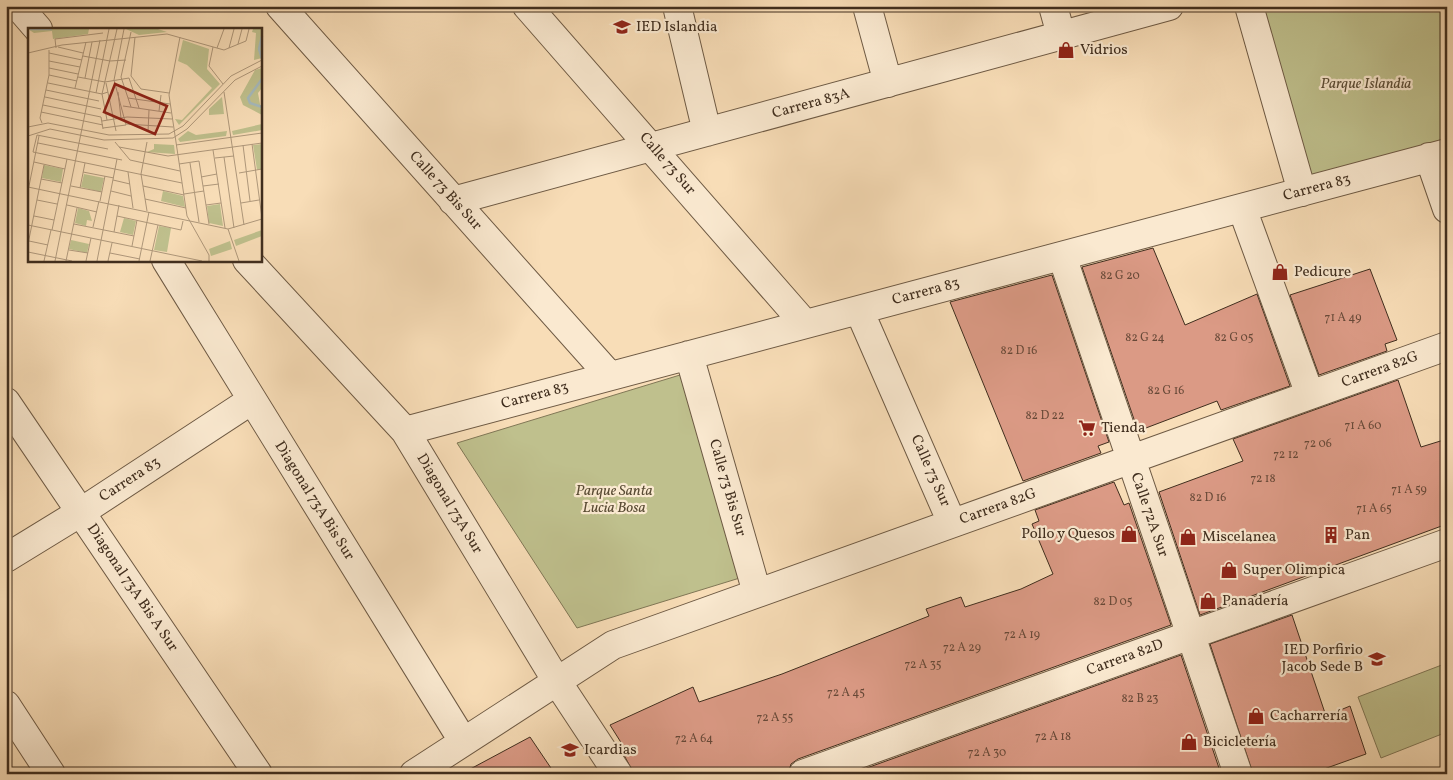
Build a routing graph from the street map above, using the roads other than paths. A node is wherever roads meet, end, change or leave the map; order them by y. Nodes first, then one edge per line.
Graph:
1 (18, 6) edge
2 (280, 6) edge
3 (527, 6) edge
4 (677, 6) edge
5 (867, 6) edge
6 (1053, 6) edge
7 (1169, 6) edge
8 (1249, 6) edge
9 (37, 28) edge
10 (1061, 35) junction
11 (888, 83) junction
12 (707, 132) junction
13 (652, 147) junction
14 (1438, 155) edge
15 (1302, 192) junction
16 (453, 200) junction
17 (1242, 208) junction
18 (1447, 208) edge
19 (1062, 256) junction
20 (167, 261) edge
21 (248, 261) edge
22 (859, 310) junction
23 (805, 324) junction
24 (1447, 346) edge
25 (689, 355) junction
26 (610, 376) junction
27 (1310, 395) junction
28 (252, 400) junction
29 (6, 402) edge
30 (405, 431) junction
31 (1131, 460) junction
32 (81, 512) junction
33 (952, 523) junction
34 (1447, 543) edge
35 (6, 558) edge
36 (757, 593) junction
37 (1190, 635) junction
38 (556, 680) junction
39 (6, 705) edge
40 (463, 741) junction
41 (51, 774) edge
42 (258, 774) edge
43 (414, 774) edge
44 (618, 774) edge
45 (803, 774) edge
46 (1238, 774) edge

1 - 9 street
2 - 16 street, Calle 73 Bis Sur
3 - 13 street, Calle 73 Sur
4 - 12 street
5 - 11 street
6 - 10 street
7 - 10 street, Carrera 83A
8 - 15 street
10 - 11 street, Carrera 83A
11 - 12 street, Carrera 83A
12 - 13 street, Carrera 83A
13 - 16 street, Carrera 83A
13 - 23 street, Calle 73 Sur
14 - 15 street, Carrera 83
14 - 18 street
15 - 17 street, Carrera 83
16 - 26 street, Calle 73 Bis Sur
17 - 19 street, Carrera 83
17 - 27 street
19 - 22 street, Carrera 83
19 - 31 street, Calle 72A Sur
20 - 28 street, Diagonal 73A Bis Sur
21 - 30 street, Diagonal 73A Sur
22 - 23 street, Carrera 83
22 - 33 street, Calle 73 Sur
23 - 25 street, Carrera 83
24 - 27 street, Carrera 82G
25 - 26 street, Carrera 83
25 - 36 street, Calle 73 Bis Sur
26 - 30 street, Carrera 83
27 - 31 street, Carrera 82G
28 - 32 street, Carrera 83
28 - 40 street, Diagonal 73A Bis Sur
29 - 32 street, Diagonal 73A Bis A Sur
30 - 38 street, Diagonal 73A Sur
31 - 33 street, Carrera 82G
31 - 37 street, Calle 72A Sur
32 - 35 street, Carrera 83
32 - 42 street, Diagonal 73A Bis A Sur
33 - 36 street, Carrera 82G
34 - 37 street, Carrera 82D
36 - 38 street, Carrera 82G
37 - 45 street, Carrera 82D
37 - 46 street, Calle 72A Sur
38 - 40 street, Carrera 82G
38 - 44 street, Diagonal 73A Sur
39 - 41 street
40 - 43 street, Carrera 82G

